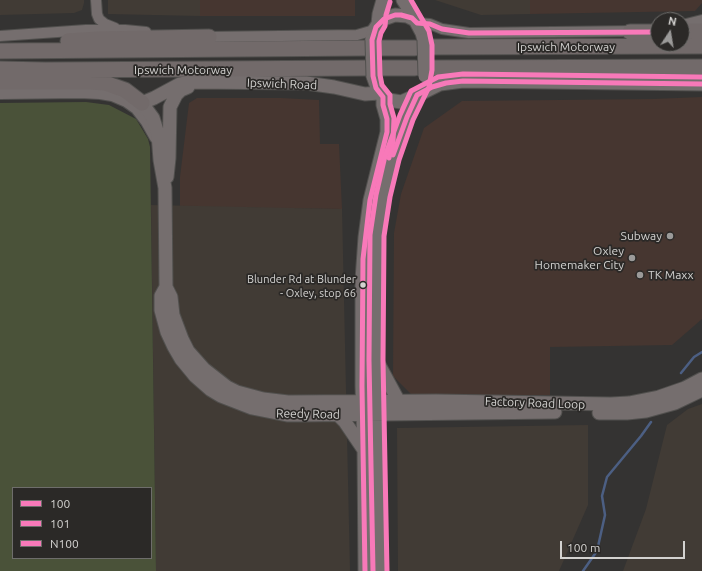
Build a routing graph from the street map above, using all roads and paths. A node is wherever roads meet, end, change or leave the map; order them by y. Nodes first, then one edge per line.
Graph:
1 (96, 0) edge
2 (383, 0) edge
3 (403, 0) edge
4 (414, 20) junction
5 (702, 20) edge
6 (690, 23) edge
7 (650, 29) edge
8 (125, 30) junction
9 (690, 31) edge
10 (702, 31) edge
11 (630, 32) junction
12 (650, 32) edge
13 (0, 36) edge
14 (209, 37) junction
15 (374, 38) junction
16 (423, 45) junction
17 (702, 46) edge
18 (0, 51) edge
19 (34, 51) junction
20 (702, 67) edge
21 (0, 69) edge
22 (373, 71) junction
23 (424, 71) junction
24 (0, 82) edge
25 (206, 83) junction
26 (702, 84) edge
27 (0, 94) edge
28 (381, 95) junction
29 (417, 95) junction
30 (137, 104) junction
31 (165, 188) junction
32 (166, 287) junction
33 (376, 360) junction
34 (702, 379) edge
35 (702, 390) edge
36 (398, 400) junction
37 (377, 401) junction
38 (362, 408) junction
39 (377, 414) junction
40 (338, 415) junction
41 (364, 450) junction
42 (365, 571) edge
43 (380, 571) edge

1 - 8 street
2 - 15 main road
3 - 4 main road
4 - 11 street
4 - 15 main road
4 - 16 main road
5 - 6 street
7 - 11 street
8 - 13 street
8 - 14 street
9 - 10 highway
11 - 12 highway
14 - 15 street
14 - 19 highway
15 - 16 highway, Ipswich Motorway
15 - 19 highway, Ipswich Motorway
15 - 22 main road, bridge
16 - 17 highway, Ipswich Motorway
16 - 23 main road, bridge
18 - 19 highway, Ipswich Motorway
20 - 23 highway, Ipswich Motorway
21 - 22 highway, Ipswich Motorway
22 - 23 highway, Ipswich Motorway
22 - 28 main road
23 - 29 main road
24 - 30 highway
25 - 28 main road, Ipswich Road
25 - 30 main road, Ipswich Road
25 - 31 main road
26 - 29 main road
27 - 30 street
28 - 29 main road, Ipswich Road
28 - 38 main road
29 - 33 main road
30 - 31 main road, Reedy Road
31 - 32 main road, Reedy Road
32 - 38 main road, Reedy Road
32 - 40 main road, Reedy Road
33 - 36 main road
33 - 37 main road
34 - 36 main road, Factory Road Loop
35 - 39 main road, Factory Road Loop
36 - 37 main road, Factory Road Loop
37 - 38 main road, Factory Road Loop
37 - 39 main road
38 - 39 main road, Factory Road Loop
38 - 40 main road, Reedy Road
38 - 41 main road
39 - 43 main road
40 - 41 main road
41 - 42 main road

